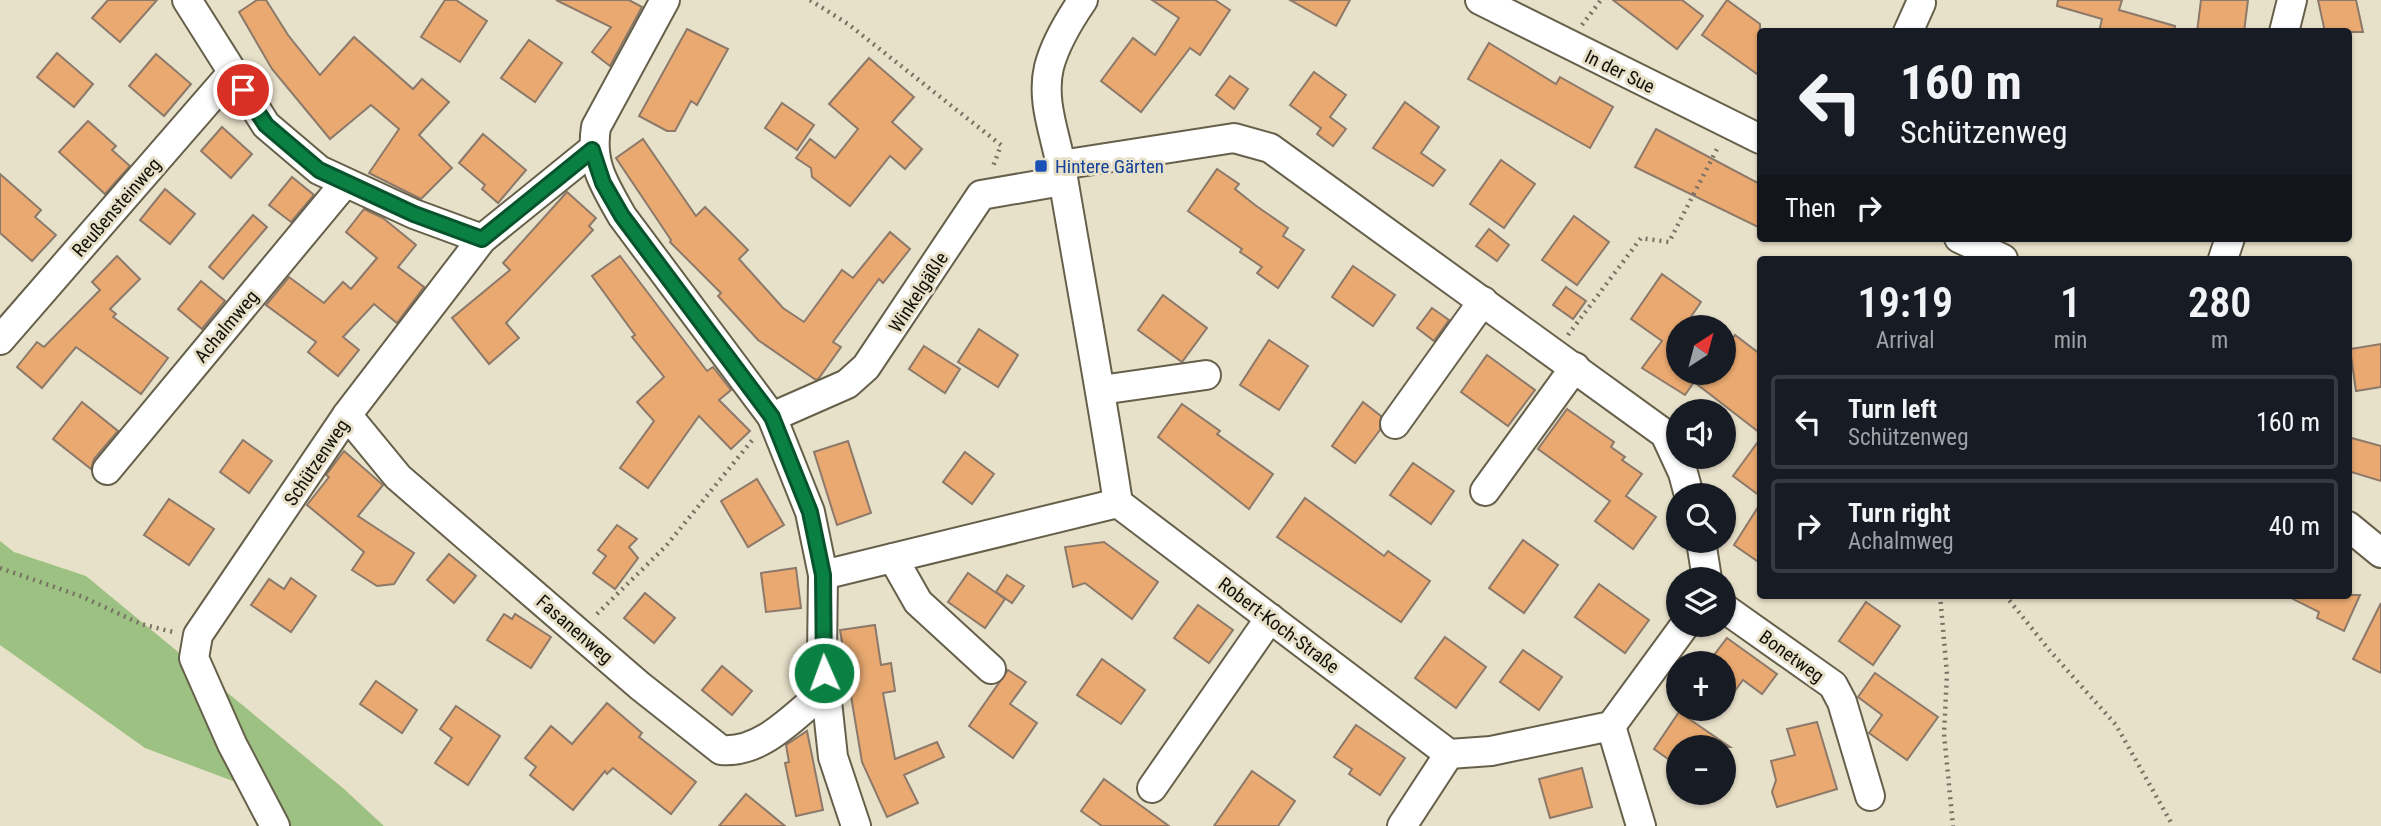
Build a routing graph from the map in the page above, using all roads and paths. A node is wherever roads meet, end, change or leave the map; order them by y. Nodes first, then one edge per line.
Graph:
1 (187, 0) edge
2 (665, 0) edge
3 (810, 0) edge
4 (1083, 0) edge
5 (1480, 0) edge
6 (2292, 0) edge
7 (1921, 3) dead end
8 (1910, 28) edge
9 (2285, 28) edge
10 (232, 73) junction
11 (1730, 124) junction
12 (1757, 138) edge
13 (592, 150) junction
14 (1062, 173) junction
15 (345, 183) junction
16 (981, 195) junction
17 (482, 239) junction
18 (1967, 242) edge
19 (1997, 256) edge
20 (1483, 301) junction
21 (0, 340) edge
22 (1565, 360) junction
23 (1206, 375) dead end
24 (1101, 390) junction
25 (347, 415) junction
26 (772, 417) junction
27 (1395, 424) dead end
28 (107, 470) dead end
29 (1686, 483) edge
30 (1486, 491) dead end
31 (1118, 503) junction
32 (2352, 529) edge
33 (2381, 553) edge
34 (893, 558) junction
35 (0, 568) edge
36 (823, 575) junction
37 (1940, 599) edge
38 (2008, 599) edge
39 (1736, 616) edge
40 (1270, 618) junction
41 (579, 632) junction
42 (198, 635) junction
43 (1676, 637) edge
44 (991, 670) dead end
45 (825, 691) junction
46 (1611, 726) junction
47 (1449, 754) junction
48 (1152, 788) dead end
49 (1870, 796) dead end
50 (275, 826) edge
51 (856, 826) edge
52 (1402, 826) edge
53 (1641, 826) edge
54 (1952, 826) edge
55 (2173, 826) edge

1 - 10 street
2 - 13 street
3 - 16 path
4 - 14 street
5 - 11 street, In der Sue
6 - 9 street
7 - 8 street
10 - 15 street
10 - 21 street, Reußensteinweg
11 - 12 street, In der Sue
11 - 22 path
13 - 17 street, Schützenweg
13 - 26 street
14 - 16 street
14 - 20 street
14 - 24 street
15 - 17 street
15 - 28 street, Achalmweg
16 - 26 street, Winkelgäßle
17 - 25 street, Schützenweg
18 - 19 street
20 - 22 street
20 - 27 street
22 - 29 street
22 - 30 street
23 - 24 street
24 - 31 street
25 - 41 street, Fasanenweg
25 - 42 street, Schützenweg
26 - 36 street
26 - 41 path
31 - 34 street
31 - 40 street, Robert-Koch-Straße
32 - 33 street
34 - 36 street
34 - 44 street
35 - 42 path
36 - 45 street
37 - 54 path
38 - 55 path
39 - 49 street, Bonetweg
40 - 47 street, Robert-Koch-Straße
40 - 48 street
41 - 45 street, Fasanenweg
42 - 50 street
43 - 46 street
45 - 51 street
46 - 47 street
46 - 53 street
47 - 52 street

